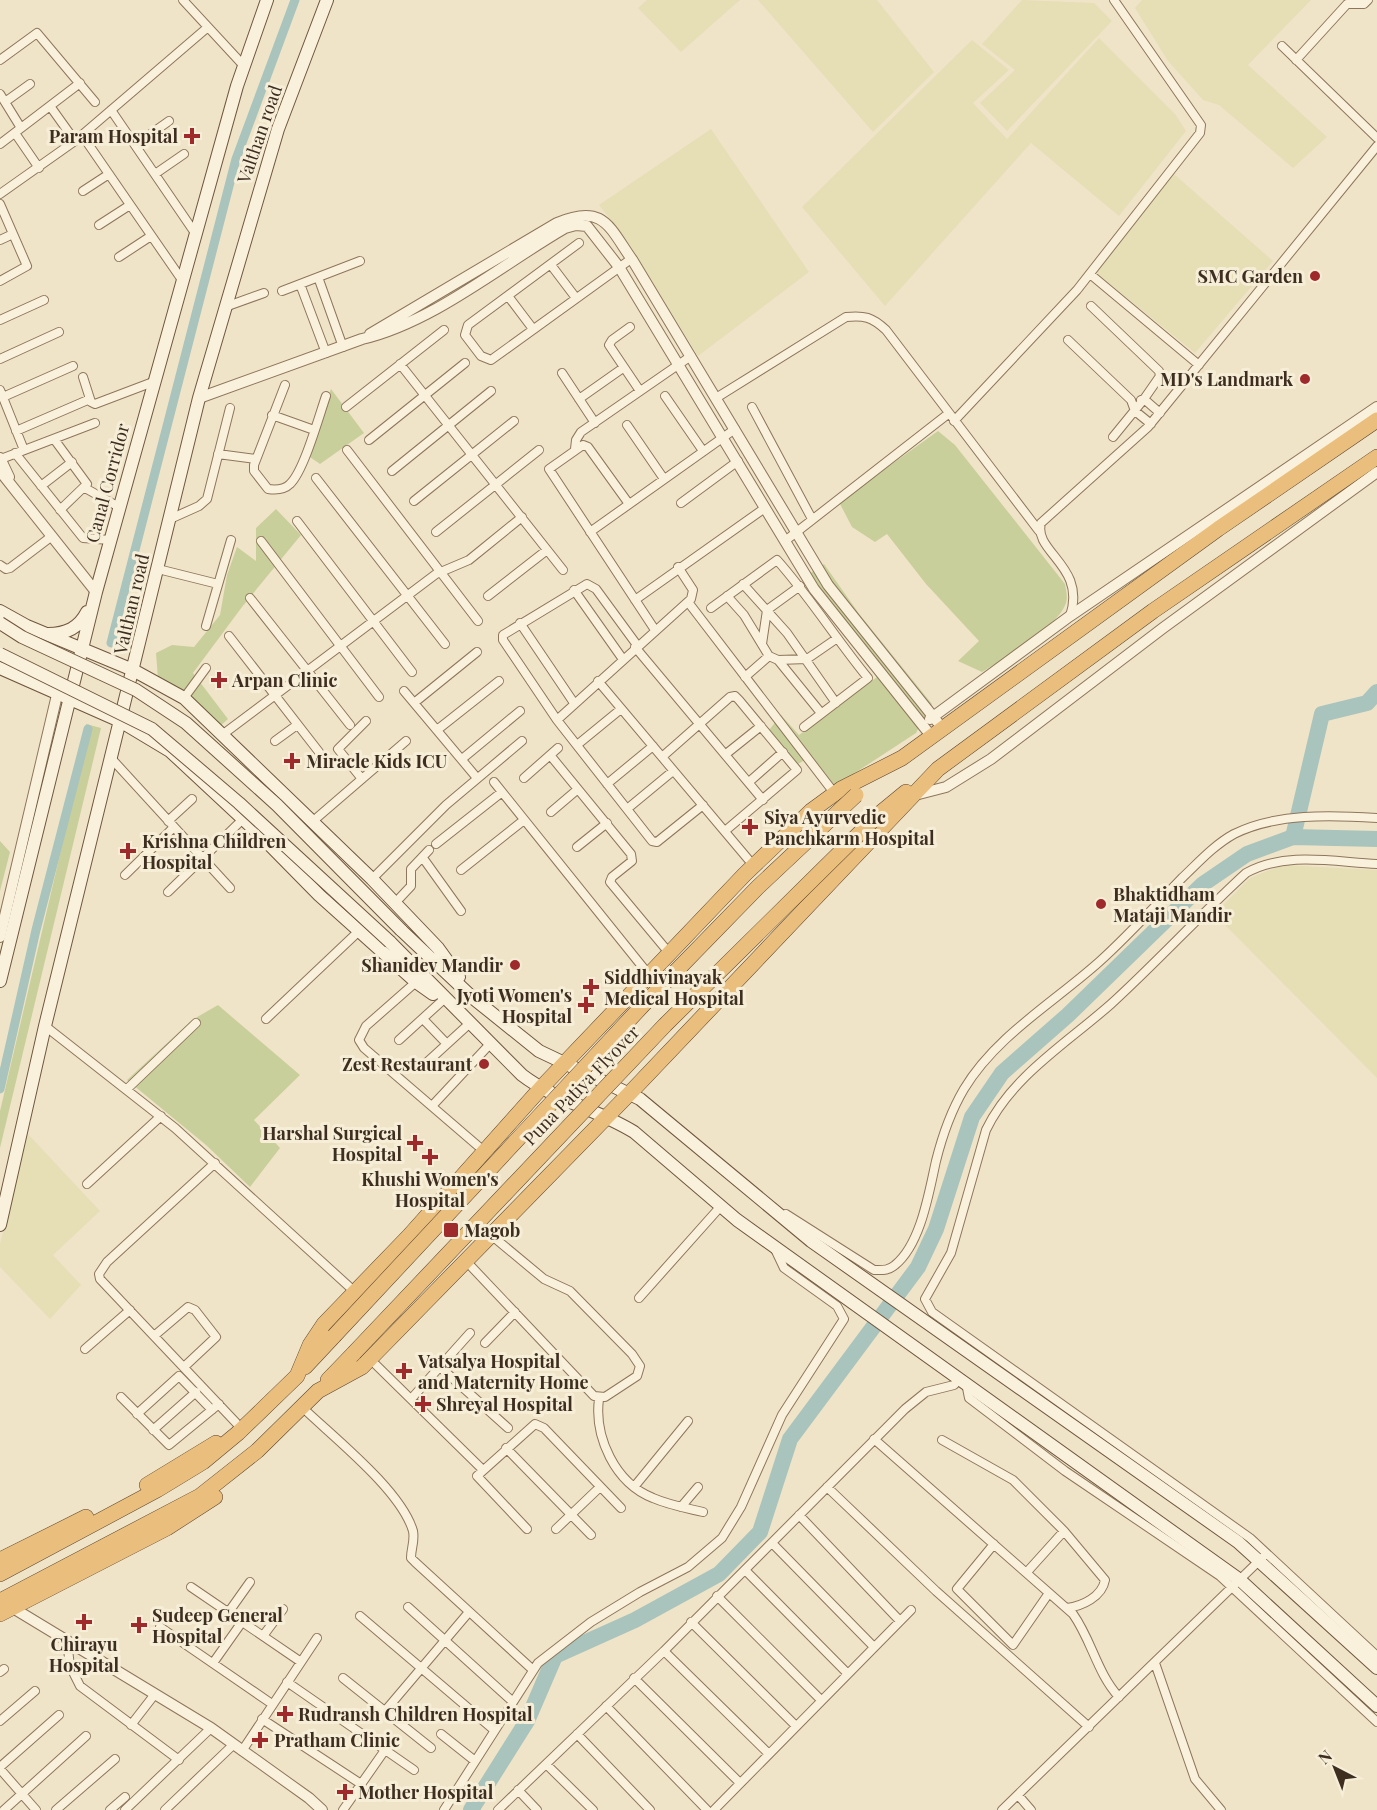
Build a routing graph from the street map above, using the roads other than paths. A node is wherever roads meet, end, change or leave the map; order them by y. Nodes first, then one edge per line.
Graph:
1 (183, 0) edge
2 (267, 0) edge
3 (327, 0) edge
4 (1114, 0) edge
5 (1368, 0) edge
6 (208, 27) junction
7 (1282, 46) dead end
8 (0, 60) edge
9 (1296, 60) junction
10 (244, 66) junction
11 (80, 83) junction
12 (30, 84) dead end
13 (2, 98) edge
14 (95, 102) dead end
15 (50, 106) junction
16 (111, 110) junction
17 (169, 121) dead end
18 (18, 130) junction
19 (79, 138) junction
20 (1377, 138) edge
21 (0, 144) edge
22 (135, 145) junction
23 (1377, 146) edge
24 (184, 154) dead end
25 (39, 168) junction
26 (109, 174) junction
27 (155, 174) junction
28 (83, 190) dead end
29 (0, 194) edge
30 (0, 204) edge
31 (130, 205) junction
32 (99, 225) dead end
33 (195, 233) junction
34 (13, 234) junction
35 (151, 236) junction
36 (0, 240) edge
37 (579, 243) dead end
38 (120, 257) dead end
39 (631, 259) junction
40 (360, 261) dead end
41 (551, 265) junction
42 (619, 267) junction
43 (1090, 274) junction
44 (318, 277) junction
45 (182, 279) junction
46 (0, 280) edge
47 (300, 284) junction
48 (282, 291) dead end
49 (264, 293) dead end
50 (508, 296) junction
51 (576, 298) junction
52 (44, 300) dead end
53 (1091, 306) dead end
54 (225, 307) junction
55 (0, 320) edge
56 (630, 327) dead end
57 (533, 329) junction
58 (444, 330) dead end
59 (58, 332) dead end
60 (363, 339) junction
61 (1068, 340) dead end
62 (344, 346) junction
63 (326, 353) junction
64 (691, 356) junction
65 (0, 359) edge
66 (465, 363) dead end
67 (400, 364) junction
68 (679, 364) junction
69 (1199, 365) junction
70 (73, 366) dead end
71 (623, 368) junction
72 (562, 373) dead end
73 (83, 377) dead end
74 (153, 382) junction
75 (285, 385) dead end
76 (491, 391) dead end
77 (640, 391) junction
78 (2, 393) edge
79 (424, 395) junction
80 (326, 396) dead end
81 (665, 396) dead end
82 (199, 398) junction
83 (716, 398) junction
84 (90, 399) junction
85 (579, 399) junction
86 (1144, 399) junction
87 (1131, 400) junction
88 (346, 407) dead end
89 (752, 407) dead end
90 (1377, 407) edge
91 (230, 408) dead end
92 (1135, 411) junction
93 (1160, 413) junction
94 (272, 415) junction
95 (951, 418) junction
96 (1377, 420) edge
97 (514, 421) dead end
98 (95, 423) dead end
99 (595, 423) junction
100 (1151, 424) junction
101 (448, 425) junction
102 (627, 425) dead end
103 (735, 429) junction
104 (314, 430) junction
105 (16, 431) junction
106 (723, 436) junction
107 (1113, 437) dead end
108 (54, 439) junction
109 (1350, 439) junction
110 (369, 440) dead end
111 (1328, 440) junction
112 (575, 449) junction
113 (347, 450) dead end
114 (539, 450) dead end
115 (704, 451) junction
116 (20, 452) junction
117 (218, 454) junction
118 (472, 455) junction
119 (1377, 457) edge
120 (0, 459) edge
121 (256, 459) junction
122 (738, 461) junction
123 (72, 462) junction
124 (392, 471) dead end
125 (1377, 472) edge
126 (315, 478) dead end
127 (664, 479) junction
128 (5, 481) edge
129 (495, 484) junction
130 (41, 486) junction
131 (85, 488) junction
132 (414, 501) dead end
133 (681, 503) dead end
134 (629, 504) junction
135 (119, 507) junction
136 (765, 508) junction
137 (60, 510) junction
138 (522, 517) junction
139 (170, 519) junction
140 (812, 519) junction
141 (297, 521) dead end
142 (1201, 525) junction
143 (1218, 529) junction
144 (436, 531) dead end
145 (1039, 531) junction
146 (590, 532) junction
147 (796, 532) junction
148 (52, 536) junction
149 (110, 540) junction
150 (231, 540) dead end
151 (261, 541) dead end
152 (785, 541) junction
153 (548, 550) junction
154 (0, 565) edge
155 (678, 567) junction
156 (158, 569) junction
157 (564, 570) dead end
158 (440, 572) junction
159 (218, 584) junction
160 (743, 584) junction
161 (800, 586) junction
162 (574, 590) junction
163 (96, 592) junction
164 (407, 596) junction
165 (488, 596) dead end
166 (727, 596) junction
167 (250, 598) dead end
168 (634, 600) junction
169 (688, 602) junction
170 (711, 608) dead end
171 (767, 610) junction
172 (0, 611) edge
173 (1070, 616) junction
174 (374, 621) junction
175 (478, 621) dead end
176 (0, 623) edge
177 (520, 623) junction
178 (206, 626) dead end
179 (655, 630) junction
180 (44, 634) junction
181 (229, 636) dead end
182 (836, 639) junction
183 (445, 644) dead end
184 (762, 644) junction
185 (341, 646) junction
186 (636, 646) junction
187 (1030, 646) junction
188 (82, 650) junction
189 (477, 652) dead end
190 (0, 654) edge
191 (1046, 654) junction
192 (769, 656) junction
193 (622, 658) junction
194 (807, 659) junction
195 (778, 660) junction
196 (0, 668) edge
197 (206, 668) dead end
198 (134, 670) junction
199 (307, 671) junction
200 (412, 672) dead end
201 (745, 677) junction
202 (499, 681) dead end
203 (598, 681) junction
204 (405, 691) dead end
205 (275, 695) junction
206 (379, 696) dead end
207 (63, 698) junction
208 (184, 698) junction
209 (414, 703) junction
210 (574, 703) junction
211 (836, 703) junction
212 (621, 709) junction
213 (520, 711) dead end
214 (821, 713) junction
215 (557, 720) junction
216 (120, 721) junction
217 (366, 721) dead end
218 (700, 723) junction
219 (297, 725) junction
220 (350, 725) dead end
221 (761, 726) junction
222 (804, 727) dead end
223 (933, 727) junction
224 (437, 730) junction
225 (222, 735) junction
226 (275, 741) dead end
227 (406, 741) dead end
228 (522, 741) dead end
229 (577, 745) junction
230 (652, 746) junction
231 (558, 748) dead end
232 (319, 752) dead end
233 (783, 752) junction
234 (726, 754) junction
235 (550, 755) junction
236 (110, 757) junction
237 (662, 757) junction
238 (902, 758) junction
239 (462, 759) junction
240 (938, 769) junction
241 (673, 771) junction
242 (477, 778) junction
243 (524, 778) dead end
244 (362, 779) junction
245 (494, 782) dead end
246 (748, 782) junction
247 (607, 784) junction
248 (578, 789) junction
249 (502, 792) junction
250 (835, 794) junction
251 (914, 795) junction
252 (192, 799) dead end
253 (763, 800) junction
254 (703, 805) junction
255 (627, 809) junction
256 (551, 812) dead end
257 (1377, 818) edge
258 (243, 819) junction
259 (524, 820) junction
260 (312, 822) junction
261 (171, 824) junction
262 (607, 824) junction
263 (725, 831) junction
264 (436, 844) dead end
265 (577, 847) dead end
266 (204, 859) junction
267 (1377, 864) edge
268 (753, 866) junction
269 (461, 870) dead end
270 (125, 875) dead end
271 (372, 879) junction
272 (230, 888) dead end
273 (168, 892) dead end
274 (395, 903) junction
275 (461, 911) dead end
276 (359, 931) junction
277 (0, 937) edge
278 (670, 954) junction
279 (649, 975) junction
280 (0, 981) edge
281 (416, 982) junction
282 (473, 998) junction
283 (443, 1000) junction
284 (456, 1009) junction
285 (423, 1018) junction
286 (267, 1019) dead end
287 (196, 1023) dead end
288 (470, 1023) junction
289 (45, 1026) junction
290 (399, 1040) dead end
291 (447, 1044) junction
292 (490, 1044) junction
293 (424, 1065) dead end
294 (564, 1065) junction
295 (127, 1089) junction
296 (541, 1089) junction
297 (630, 1093) junction
298 (432, 1106) junction
299 (161, 1116) junction
300 (606, 1117) junction
301 (484, 1152) junction
302 (214, 1163) junction
303 (87, 1184) dead end
304 (760, 1198) junction
305 (721, 1206) junction
306 (0, 1225) edge
307 (491, 1235) junction
308 (774, 1247) junction
309 (466, 1261) junction
310 (355, 1292) junction
311 (639, 1298) dead end
312 (130, 1310) junction
313 (515, 1312) junction
314 (470, 1333) dead end
315 (154, 1336) junction
316 (485, 1343) dead end
317 (85, 1349) dead end
318 (370, 1359) junction
319 (440, 1367) junction
320 (184, 1368) junction
321 (297, 1376) junction
322 (963, 1381) junction
323 (318, 1391) junction
324 (196, 1392) junction
325 (121, 1396) dead end
326 (411, 1399) junction
327 (599, 1399) junction
328 (215, 1407) junction
329 (302, 1407) junction
330 (137, 1414) junction
331 (688, 1421) dead end
332 (507, 1428) dead end
333 (153, 1430) junction
334 (240, 1431) junction
335 (874, 1439) junction
336 (942, 1440) dead end
337 (506, 1448) junction
338 (257, 1451) junction
339 (482, 1469) junction
340 (698, 1486) dead end
341 (600, 1487) junction
342 (634, 1487) junction
343 (827, 1487) junction
344 (681, 1507) junction
345 (621, 1508) dead end
346 (703, 1512) dead end
347 (571, 1515) junction
348 (799, 1515) junction
349 (527, 1529) dead end
350 (556, 1529) dead end
351 (1064, 1531) junction
352 (591, 1535) dead end
353 (772, 1543) junction
354 (994, 1544) junction
355 (1264, 1557) junction
356 (0, 1563) edge
357 (745, 1570) junction
358 (1027, 1572) junction
359 (250, 1582) dead end
360 (1236, 1583) junction
361 (191, 1587) dead end
362 (1049, 1593) junction
363 (717, 1596) junction
364 (408, 1607) dead end
365 (4, 1608) edge
366 (1067, 1608) junction
367 (283, 1609) dead end
368 (911, 1610) dead end
369 (469, 1612) junction
370 (228, 1613) junction
371 (360, 1616) dead end
372 (900, 1621) junction
373 (242, 1622) junction
374 (691, 1622) junction
375 (160, 1627) dead end
376 (262, 1636) junction
377 (317, 1638) dead end
378 (446, 1639) junction
379 (67, 1641) junction
380 (1013, 1645) junction
381 (874, 1647) junction
382 (664, 1651) junction
383 (1006, 1654) junction
384 (1377, 1656) edge
385 (301, 1662) junction
386 (213, 1663) junction
387 (1155, 1663) junction
388 (421, 1668) junction
389 (1377, 1668) edge
390 (533, 1670) junction
391 (848, 1674) junction
392 (343, 1678) dead end
393 (634, 1678) junction
394 (287, 1682) junction
395 (35, 1691) dead end
396 (155, 1694) junction
397 (1119, 1697) junction
398 (822, 1700) junction
399 (512, 1701) junction
400 (272, 1704) junction
401 (606, 1706) junction
402 (1377, 1706) edge
403 (385, 1711) junction
404 (59, 1714) dead end
405 (262, 1719) junction
406 (0, 1720) edge
407 (1377, 1722) edge
408 (131, 1725) junction
409 (796, 1726) junction
410 (1089, 1727) junction
411 (211, 1728) junction
412 (494, 1730) junction
413 (441, 1734) dead end
414 (577, 1734) junction
415 (86, 1736) dead end
416 (238, 1748) junction
417 (431, 1748) dead end
418 (385, 1750) junction
419 (768, 1754) junction
420 (115, 1759) dead end
421 (179, 1760) junction
422 (475, 1761) junction
423 (546, 1764) junction
424 (0, 1768) edge
425 (414, 1770) dead end
426 (740, 1782) junction
427 (361, 1784) junction
428 (518, 1790) junction
429 (22, 1794) junction
430 (1018, 1795) junction
431 (124, 1797) dead end
432 (4, 1810) edge
433 (36, 1810) edge
434 (56, 1810) edge
435 (110, 1810) edge
436 (125, 1810) edge
437 (165, 1810) edge
438 (322, 1810) edge
439 (343, 1810) edge
440 (444, 1810) edge
441 (498, 1810) edge
442 (537, 1810) edge
443 (593, 1810) edge
444 (650, 1810) edge
445 (707, 1810) edge
446 (714, 1810) edge
447 (1002, 1810) edge
448 (1031, 1810) edge
449 (1221, 1810) edge

1 - 6 street
2 - 10 main road, Canal Corridor
3 - 54 main road, Valthan road
4 - 43 street
5 - 9 street
6 - 10 street
6 - 16 street
7 - 9 street
8 - 11 street
9 - 20 street
10 - 33 main road, Canal Corridor
11 - 14 street
11 - 15 street
12 - 13 street
13 - 18 street
15 - 18 street
15 - 19 street
16 - 19 street
16 - 22 street
17 - 22 street
18 - 21 street
18 - 25 street
19 - 25 street
19 - 26 street
22 - 27 street
23 - 69 street
24 - 27 street
25 - 29 street
26 - 28 street
26 - 31 street
27 - 33 street
30 - 34 street
31 - 32 street
31 - 35 street
33 - 45 main road, Canal Corridor
34 - 36 street
34 - 46 street
35 - 38 street
35 - 45 street
37 - 41 street
39 - 42 street
39 - 60 street
39 - 64 street
40 - 44 street
41 - 50 street
41 - 51 street
42 - 51 street
42 - 60 street
42 - 68 street
43 - 69 street
43 - 95 street
44 - 47 street
44 - 62 street
45 - 74 main road, Canal Corridor
47 - 48 street
47 - 63 street
49 - 54 street
50 - 57 street
50 - 57 street
51 - 57 street
52 - 55 street
53 - 86 street
54 - 82 main road, Valthan road
56 - 71 street
58 - 67 street
59 - 65 street
60 - 62 street
61 - 87 street
62 - 63 street
63 - 82 street
64 - 68 street
64 - 83 street
66 - 79 street
67 - 79 street
67 - 88 street
68 - 77 street
68 - 106 street
69 - 93 street
70 - 78 street
71 - 77 street
71 - 85 street
72 - 85 street
73 - 84 street
74 - 84 street
74 - 135 main road, Canal Corridor
75 - 94 street
76 - 101 street
77 - 99 street
78 - 105 street
79 - 101 street
79 - 110 street
80 - 104 street
81 - 115 street
82 - 139 main road, Valthan road
83 - 95 street
83 - 103 street
84 - 105 street
85 - 99 street
86 - 87 street
86 - 92 street
86 - 93 street
87 - 92 street
89 - 140 street
90 - 111 street
91 - 117 street
92 - 100 street
92 - 107 street
93 - 100 street
94 - 104 street
94 - 121 street
95 - 140 street
95 - 145 street
96 - 109 highway
97 - 118 street
98 - 108 street
99 - 112 street
100 - 145 street
101 - 118 street
101 - 124 street
102 - 127 street
103 - 106 street
103 - 147 street
104 - 121 street
105 - 116 street
106 - 115 street
106 - 122 street
108 - 116 street
108 - 123 street
109 - 111 highway
109 - 143 highway
111 - 142 street
112 - 134 street
112 - 146 street
113 - 158 street
114 - 129 street
115 - 127 street
116 - 120 street
116 - 130 street
117 - 121 street
117 - 139 street
118 - 129 street
118 - 132 street
119 - 240 highway
120 - 128 street
122 - 133 street
122 - 136 street
123 - 130 street
123 - 131 street
125 - 251 street
126 - 164 street
127 - 134 street
128 - 148 street
129 - 138 street
129 - 144 street
130 - 137 street
131 - 135 street
131 - 137 street
134 - 146 street
135 - 149 main road, Canal Corridor
136 - 152 street
136 - 155 street
137 - 149 street
138 - 153 street
138 - 158 street
139 - 156 main road, Valthan road
140 - 147 street
141 - 174 street
142 - 143 highway
142 - 173 street
143 - 191 highway
145 - 173 street
146 - 168 street
147 - 152 street
147 - 223 street
148 - 154 street
148 - 163 street
149 - 163 main road, Canal Corridor
150 - 159 street
151 - 185 street
152 - 223 street
153 - 157 street
153 - 165 street
155 - 168 street
155 - 169 street
156 - 159 street
156 - 198 main road, Valthan road
158 - 164 street
158 - 175 street
159 - 178 street
160 - 161 street
160 - 166 street
160 - 171 street
161 - 171 street
161 - 182 street
162 - 177 street
162 - 186 street
162 - 193 street
163 - 180 main road
163 - 188 main road, Canal Corridor
164 - 174 street
164 - 183 street
166 - 170 street
166 - 184 street
167 - 199 street
168 - 179 street
169 - 179 street
169 - 201 street
171 - 184 street
171 - 194 street
172 - 180 main road
173 - 187 street
174 - 185 street
174 - 200 street
176 - 282 main road, bridge
177 - 210 street
177 - 215 street
179 - 186 street
180 - 188 main road
181 - 205 street
182 - 194 street
182 - 211 street
184 - 192 street
185 - 199 street
185 - 206 street
186 - 193 street
186 - 218 street
187 - 191 highway
187 - 223 street
188 - 198 main road
188 - 207 main road, Canal Corridor
189 - 209 street
190 - 284 main road, bridge
191 - 223 highway
192 - 195 street
192 - 201 street
193 - 203 street
194 - 195 street
194 - 211 street
195 - 214 street
196 - 207 main road
197 - 208 street
198 - 208 main road
198 - 216 main road, Valthan road
199 - 205 street
199 - 220 street
201 - 250 street
202 - 224 street
203 - 210 street
203 - 212 street
204 - 209 street
205 - 219 street
205 - 225 street
207 - 216 main road
207 - 277 street
207 - 280 main road, Canal Corridor
208 - 225 main road
209 - 224 street
210 - 215 street
211 - 214 street
212 - 229 street
212 - 230 street
213 - 239 street
214 - 222 street
215 - 229 street
216 - 236 main road, Valthan road
216 - 258 main road
217 - 244 street
218 - 221 street
218 - 234 street
218 - 237 street
219 - 226 street
219 - 232 street
221 - 233 street
221 - 234 street
223 - 238 highway
224 - 239 street
225 - 260 main road
227 - 244 street
228 - 242 street
229 - 247 street
230 - 237 street
230 - 247 street
231 - 235 street
233 - 246 street
233 - 253 street
234 - 246 street
235 - 243 street
235 - 248 street
236 - 261 street
236 - 289 main road, Valthan road
237 - 241 street
238 - 250 highway
238 - 321 highway, Puna Patiya Flyover, bridge
239 - 242 street
240 - 251 highway
240 - 323 highway, Puna Patiya Flyover, bridge
241 - 254 street
241 - 255 street
242 - 271 street
244 - 260 street
245 - 249 street
246 - 253 street
247 - 255 street
248 - 256 street
248 - 262 street
249 - 259 street
249 - 264 street
250 - 268 highway
251 - 297 highway
252 - 261 street
253 - 263 street
254 - 255 street
254 - 263 street
257 - 304 street
258 - 266 street
258 - 276 main road
259 - 269 street
259 - 279 street
260 - 271 main road
261 - 266 street
261 - 270 street
262 - 265 street
262 - 278 street
263 - 268 street
266 - 272 street
266 - 273 street
267 - 355 street
268 - 278 highway
271 - 274 main road
274 - 275 street
274 - 282 main road
276 - 281 main road
276 - 286 street
278 - 279 highway
279 - 294 highway
281 - 283 main road
281 - 298 street
282 - 294 main road
283 - 284 main road
283 - 285 street
284 - 288 main road
285 - 290 street
285 - 291 street
287 - 295 street
288 - 291 street
288 - 292 main road
289 - 295 street
289 - 306 main road, Valthan road
291 - 293 street
292 - 296 main road
292 - 298 street
294 - 296 highway
294 - 297 main road
295 - 299 street
296 - 300 main road
296 - 301 highway
297 - 300 highway
297 - 304 main road
298 - 301 street
299 - 302 street
299 - 303 street
300 - 305 main road
300 - 307 highway
301 - 310 highway
302 - 310 street
302 - 312 street
304 - 355 main road
305 - 308 main road
305 - 311 street
307 - 309 highway
307 - 327 street
308 - 322 main road
308 - 390 street
309 - 313 street
309 - 318 highway
310 - 321 highway
312 - 315 street
312 - 317 street
313 - 316 street
313 - 327 street
314 - 319 street
315 - 320 street
315 - 320 street
318 - 323 highway
318 - 326 street
319 - 326 street
319 - 332 street
320 - 328 street
321 - 334 highway, Puna Patiya Flyover
322 - 335 street
322 - 360 main road
323 - 329 highway
324 - 328 street
324 - 330 street
324 - 333 street
325 - 330 street
326 - 339 street
327 - 342 street
328 - 333 street
328 - 334 street
329 - 338 highway
329 - 369 street
330 - 333 street
331 - 342 street
334 - 356 highway
334 - 356 highway, Puna Patiya Flyover
335 - 343 street
335 - 354 street
336 - 351 street
337 - 339 street
337 - 341 street
337 - 347 street
338 - 365 highway
338 - 365 highway
339 - 349 street
340 - 344 street
341 - 345 street
341 - 347 street
342 - 344 street
343 - 348 street
343 - 383 street
344 - 346 street
347 - 350 street
347 - 352 street
348 - 353 street
348 - 372 street
351 - 358 street
351 - 366 street
353 - 357 street
353 - 381 street
354 - 358 street
354 - 380 street
355 - 360 street
355 - 384 street
355 - 389 main road
357 - 363 street
357 - 391 street
358 - 362 street
359 - 370 street
360 - 387 street
360 - 402 main road
360 - 407 street
361 - 370 street
362 - 366 street
362 - 380 street
363 - 374 street
363 - 398 street
364 - 378 street
365 - 379 street
366 - 397 street
367 - 376 street
368 - 372 street
369 - 378 street
369 - 390 street
370 - 373 street
371 - 388 street
372 - 381 street
373 - 376 street
373 - 386 street
374 - 382 street
374 - 409 street
375 - 386 street
376 - 385 street
377 - 385 street
378 - 388 street
378 - 399 street
379 - 396 street
379 - 408 street
380 - 383 street
381 - 391 street
382 - 393 street
382 - 419 street
383 - 410 street
385 - 394 street
386 - 400 street
387 - 397 street
387 - 449 street
388 - 403 street
388 - 412 street
390 - 399 street
391 - 398 street
392 - 403 street
393 - 401 street
393 - 426 street
394 - 400 street
394 - 418 street
395 - 406 street
396 - 408 street
396 - 411 street
397 - 410 street
398 - 409 street
399 - 412 street
400 - 405 street
401 - 414 street
401 - 445 street
403 - 417 street
404 - 424 street
405 - 416 street
405 - 427 street
408 - 421 street
409 - 419 street
410 - 430 street
411 - 416 street
411 - 421 street
412 - 422 street
413 - 422 street
414 - 423 street
414 - 444 street
415 - 429 street
416 - 437 street
416 - 438 street
418 - 425 street
418 - 427 street
419 - 426 street
420 - 434 street
421 - 436 street
422 - 440 street
423 - 428 street
423 - 443 street
424 - 429 street
426 - 446 street
427 - 439 street
428 - 441 street
428 - 442 street
429 - 432 street
429 - 433 street
430 - 447 street
430 - 448 street
431 - 435 street

